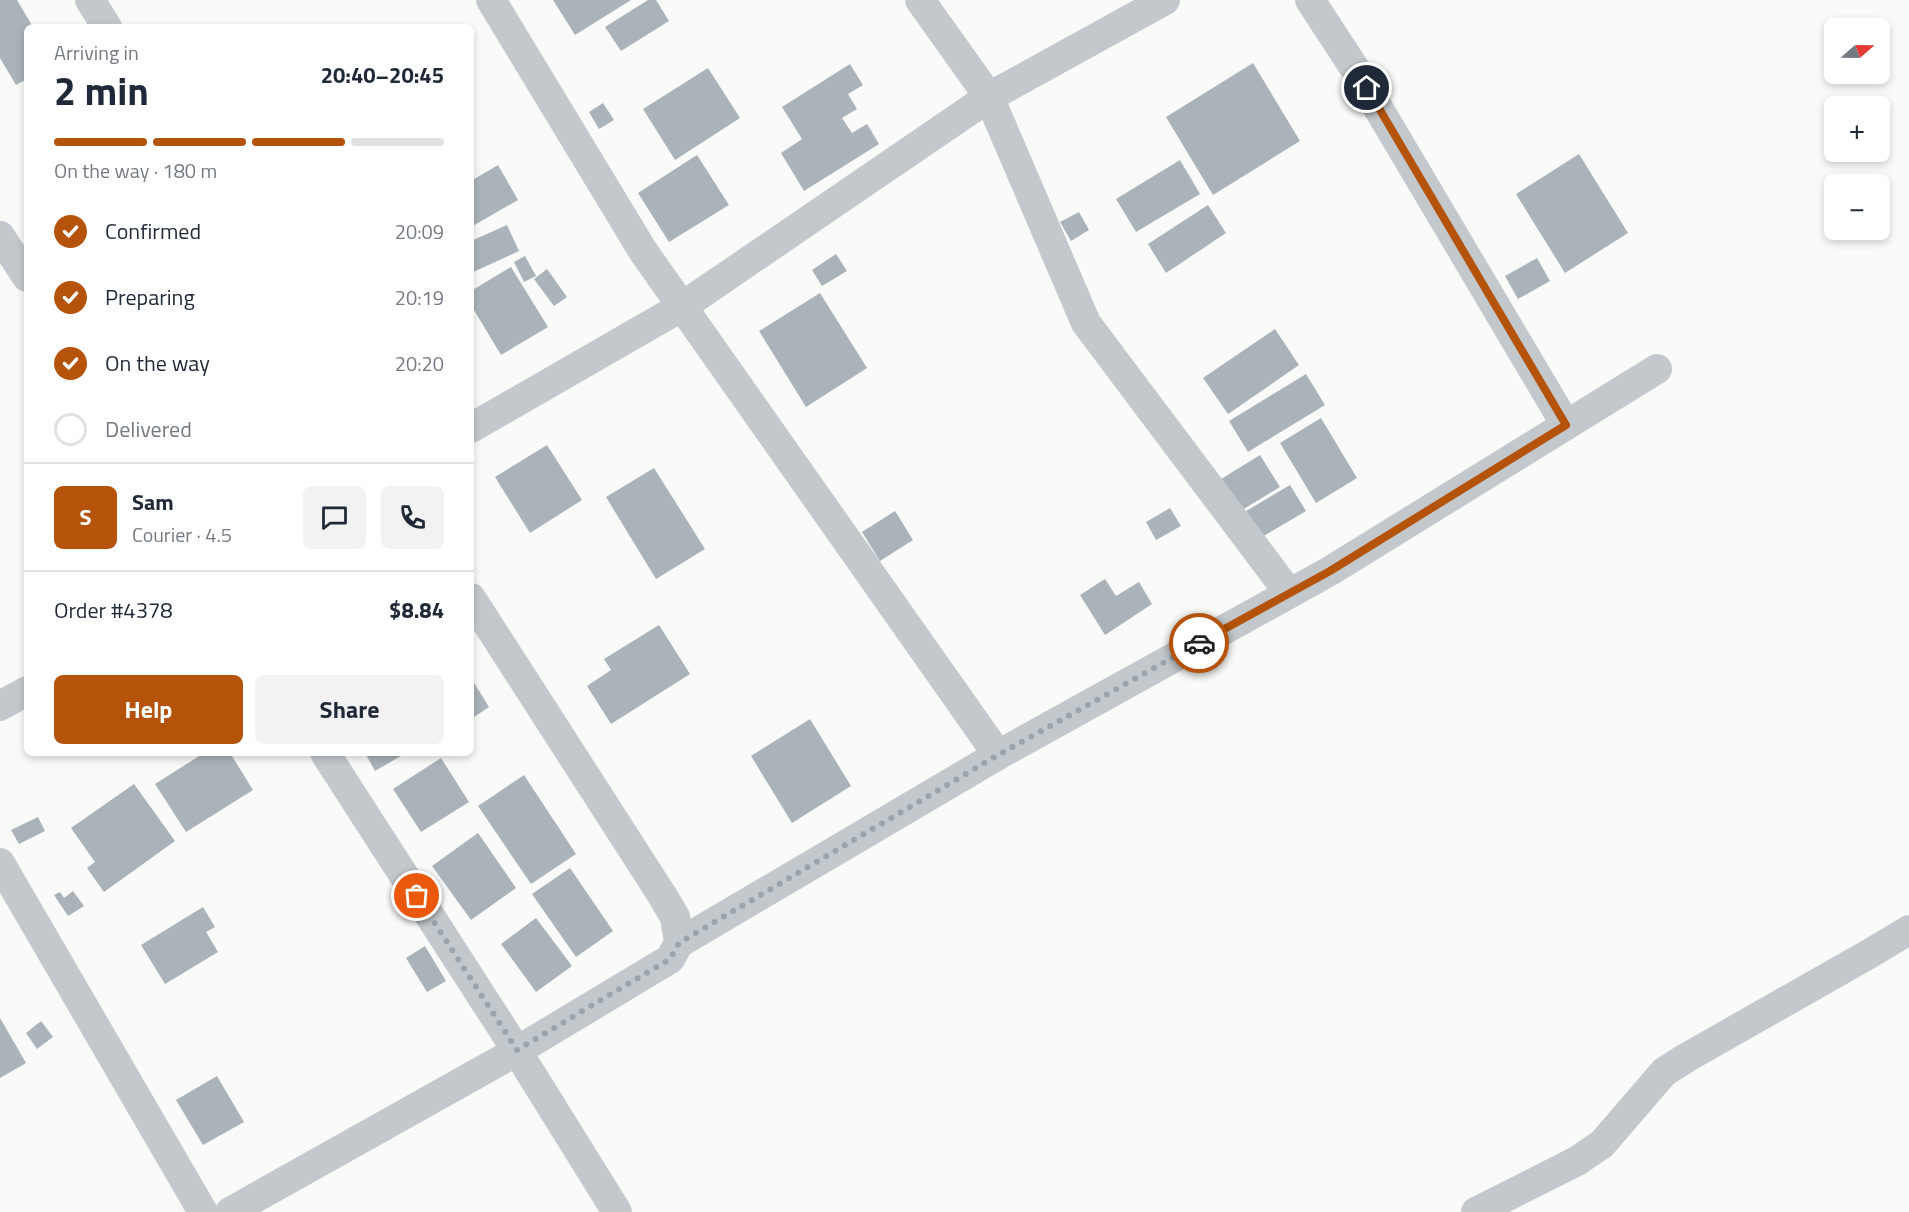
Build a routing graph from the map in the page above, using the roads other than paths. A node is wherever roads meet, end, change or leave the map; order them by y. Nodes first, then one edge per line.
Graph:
1 (90, 0) edge
2 (491, 0) edge
3 (920, 0) edge
4 (1165, 0) edge
5 (1310, 0) edge
6 (105, 24) edge
7 (989, 97) junction
8 (0, 236) edge
9 (24, 272) edge
10 (682, 306) junction
11 (1658, 369) dead end
12 (1566, 425) junction
13 (474, 426) edge
14 (1289, 593) junction
15 (474, 603) edge
16 (24, 692) edge
17 (0, 706) edge
18 (998, 755) junction
19 (327, 756) edge
20 (0, 863) edge
21 (1909, 930) edge
22 (679, 943) junction
23 (517, 1050) junction
24 (203, 1212) edge
25 (230, 1212) edge
26 (617, 1212) edge
27 (1476, 1212) edge

1 - 6 street
2 - 10 street
3 - 7 street
4 - 7 street
5 - 12 street
7 - 10 street
7 - 14 street
8 - 9 street
10 - 13 street
10 - 18 street
11 - 12 street
12 - 14 street
14 - 18 street
15 - 22 street
16 - 17 street
18 - 22 street
19 - 23 street
20 - 24 street
21 - 27 street
22 - 23 street
23 - 25 street
23 - 26 street

